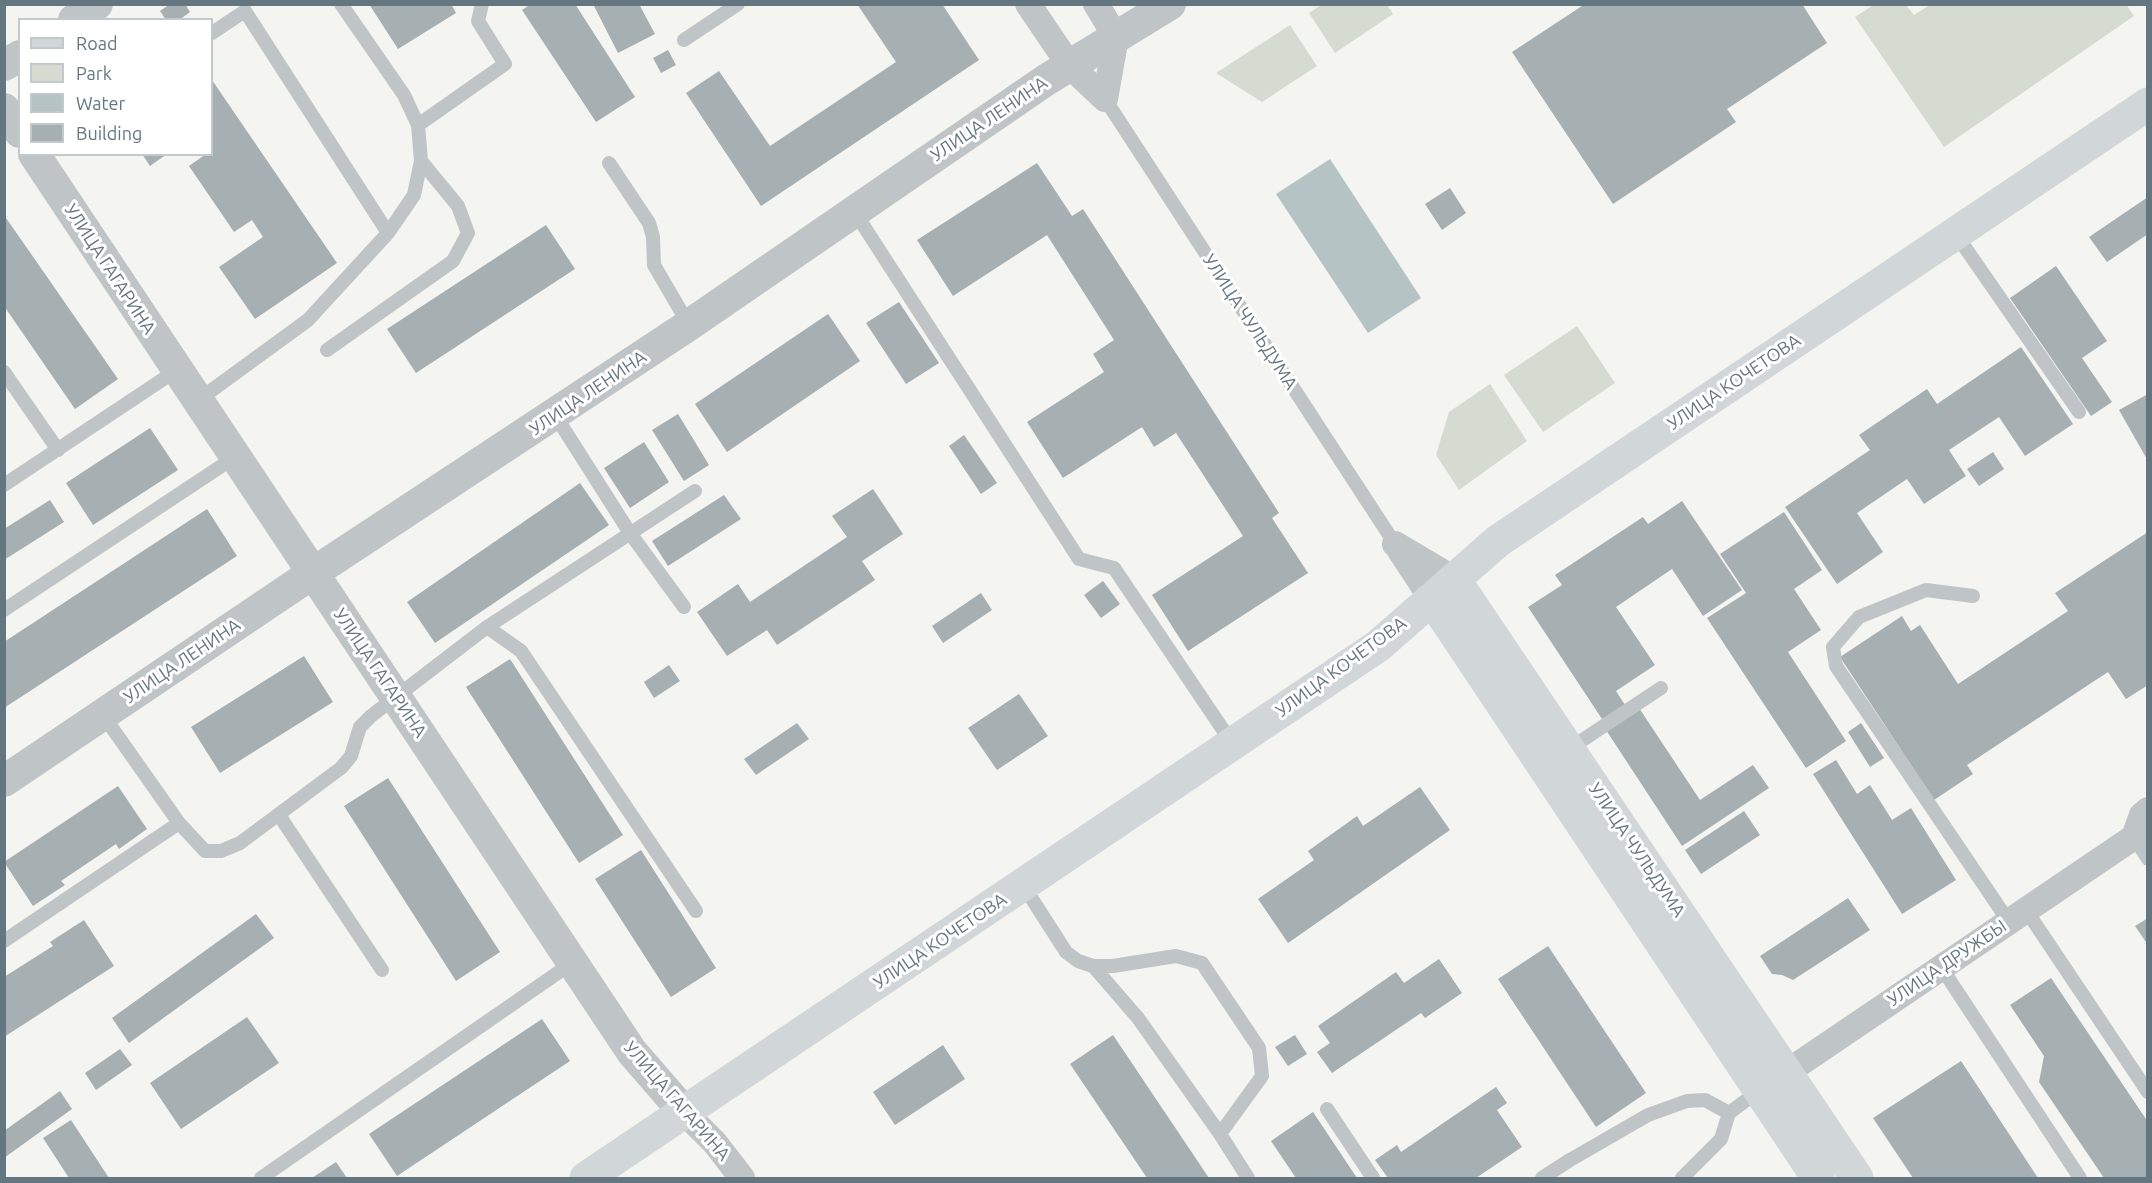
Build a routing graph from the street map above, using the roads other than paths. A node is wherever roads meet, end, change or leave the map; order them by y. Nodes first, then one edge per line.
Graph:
1 (97, 4) edge
2 (342, 4) edge
3 (482, 4) edge
4 (738, 4) edge
5 (1028, 4) edge
6 (1096, 4) edge
7 (1170, 4) edge
8 (77, 18) edge
9 (213, 32) edge
10 (1116, 38) junction
11 (684, 40) dead end
12 (18, 57) edge
13 (4, 65) edge
14 (1070, 66) junction
15 (1105, 99) junction
16 (2148, 104) edge
17 (4, 109) edge
18 (418, 125) junction
19 (18, 129) edge
20 (35, 156) edge
21 (421, 161) junction
22 (609, 163) dead end
23 (854, 211) junction
24 (388, 232) junction
25 (1955, 233) junction
26 (689, 325) junction
27 (327, 350) dead end
28 (177, 370) junction
29 (4, 372) edge
30 (197, 401) junction
31 (2079, 412) dead end
32 (555, 415) junction
33 (58, 450) junction
34 (235, 457) junction
35 (4, 485) edge
36 (695, 490) dead end
37 (630, 533) junction
38 (1395, 544) joint
39 (313, 573) junction
40 (1443, 589) junction
41 (1973, 596) dead end
42 (684, 607) dead end
43 (4, 610) edge
44 (487, 627) junction
45 (1661, 688) dead end
46 (396, 698) junction
47 (103, 715) junction
48 (1232, 744) junction
49 (1569, 749) junction
50 (4, 780) edge
51 (2148, 810) edge
52 (279, 815) junction
53 (179, 823) junction
54 (2141, 837) edge
55 (2148, 859) edge
56 (1023, 885) junction
57 (696, 911) dead end
58 (2017, 916) junction
59 (4, 941) edge
60 (572, 963) junction
61 (1093, 966) junction
62 (1941, 967) junction
63 (382, 970) dead end
64 (1774, 1081) junction
65 (2148, 1092) edge
66 (1327, 1109) dead end
67 (684, 1112) junction
68 (1729, 1113) junction
69 (1220, 1134) junction
70 (261, 1179) edge
71 (586, 1179) edge
72 (742, 1179) edge
73 (1248, 1179) edge
74 (1373, 1179) edge
75 (1542, 1179) edge
76 (1682, 1179) edge
77 (1818, 1179) edge
78 (1857, 1179) edge
79 (2080, 1179) edge

1 - 8 street
2 - 18 lane
3 - 18 lane
4 - 11 lane
5 - 14 street, УЛИЦА ЧУЛЬДУМА
6 - 10 street
7 - 10 street, УЛИЦА ЛЕНИНА
9 - 24 lane
10 - 14 street, УЛИЦА ЛЕНИНА
10 - 15 street
12 - 13 street
14 - 15 street, УЛИЦА ЧУЛЬДУМА
14 - 23 street, УЛИЦА ЛЕНИНА
15 - 38 lane, УЛИЦА ЧУЛЬДУМА
16 - 25 main road, УЛИЦА КОЧЕТОВА
17 - 19 street
18 - 21 lane
20 - 28 street, УЛИЦА ГАГАРИНА
21 - 24 lane
21 - 27 lane
22 - 26 lane
23 - 26 street, УЛИЦА ЛЕНИНА
23 - 48 lane
24 - 30 lane
25 - 31 lane
25 - 40 main road, УЛИЦА КОЧЕТОВА
26 - 32 street, УЛИЦА ЛЕНИНА
28 - 30 street, УЛИЦА ГАГАРИНА
28 - 33 lane
29 - 33 lane
30 - 34 street, УЛИЦА ГАГАРИНА
32 - 37 lane
32 - 39 street, УЛИЦА ЛЕНИНА
33 - 35 lane
34 - 39 street, УЛИЦА ГАГАРИНА
34 - 43 lane
36 - 37 lane
37 - 42 lane
37 - 44 lane
38 - 40 street, УЛИЦА ЧУЛЬДУМА
39 - 46 street, УЛИЦА ГАГАРИНА
39 - 47 street, УЛИЦА ЛЕНИНА
40 - 48 main road, УЛИЦА КОЧЕТОВА
40 - 49 main road, УЛИЦА ЧУЛЬДУМА
40 - 64 main road, УЛИЦА ЧУЛЬДУМА
41 - 58 lane
44 - 46 lane
44 - 57 lane
45 - 49 lane
46 - 52 lane
46 - 60 street, УЛИЦА ГАГАРИНА
47 - 50 street, УЛИЦА ЛЕНИНА
47 - 53 lane
48 - 56 main road, УЛИЦА КОЧЕТОВА
49 - 64 main road, УЛИЦА ЧУЛЬДУМА
51 - 54 street, УЛИЦА ДРУЖБЫ
52 - 53 lane
52 - 63 lane
53 - 59 lane
54 - 55 lane
54 - 58 street, УЛИЦА ДРУЖБЫ
56 - 61 lane
56 - 67 main road, УЛИЦА КОЧЕТОВА
58 - 62 street, УЛИЦА ДРУЖБЫ
58 - 65 lane
60 - 67 street, УЛИЦА ГАГАРИНА
60 - 70 lane
61 - 69 lane
61 - 69 lane
62 - 64 street, УЛИЦА ДРУЖБЫ
62 - 79 lane
64 - 68 lane
64 - 77 main road, УЛИЦА ЧУЛЬДУМА
64 - 78 main road, УЛИЦА ЧУЛЬДУМА
66 - 74 lane
67 - 71 main road, УЛИЦА КОЧЕТОВА
67 - 72 street, УЛИЦА ГАГАРИНА
68 - 75 lane
68 - 76 lane
69 - 73 lane

